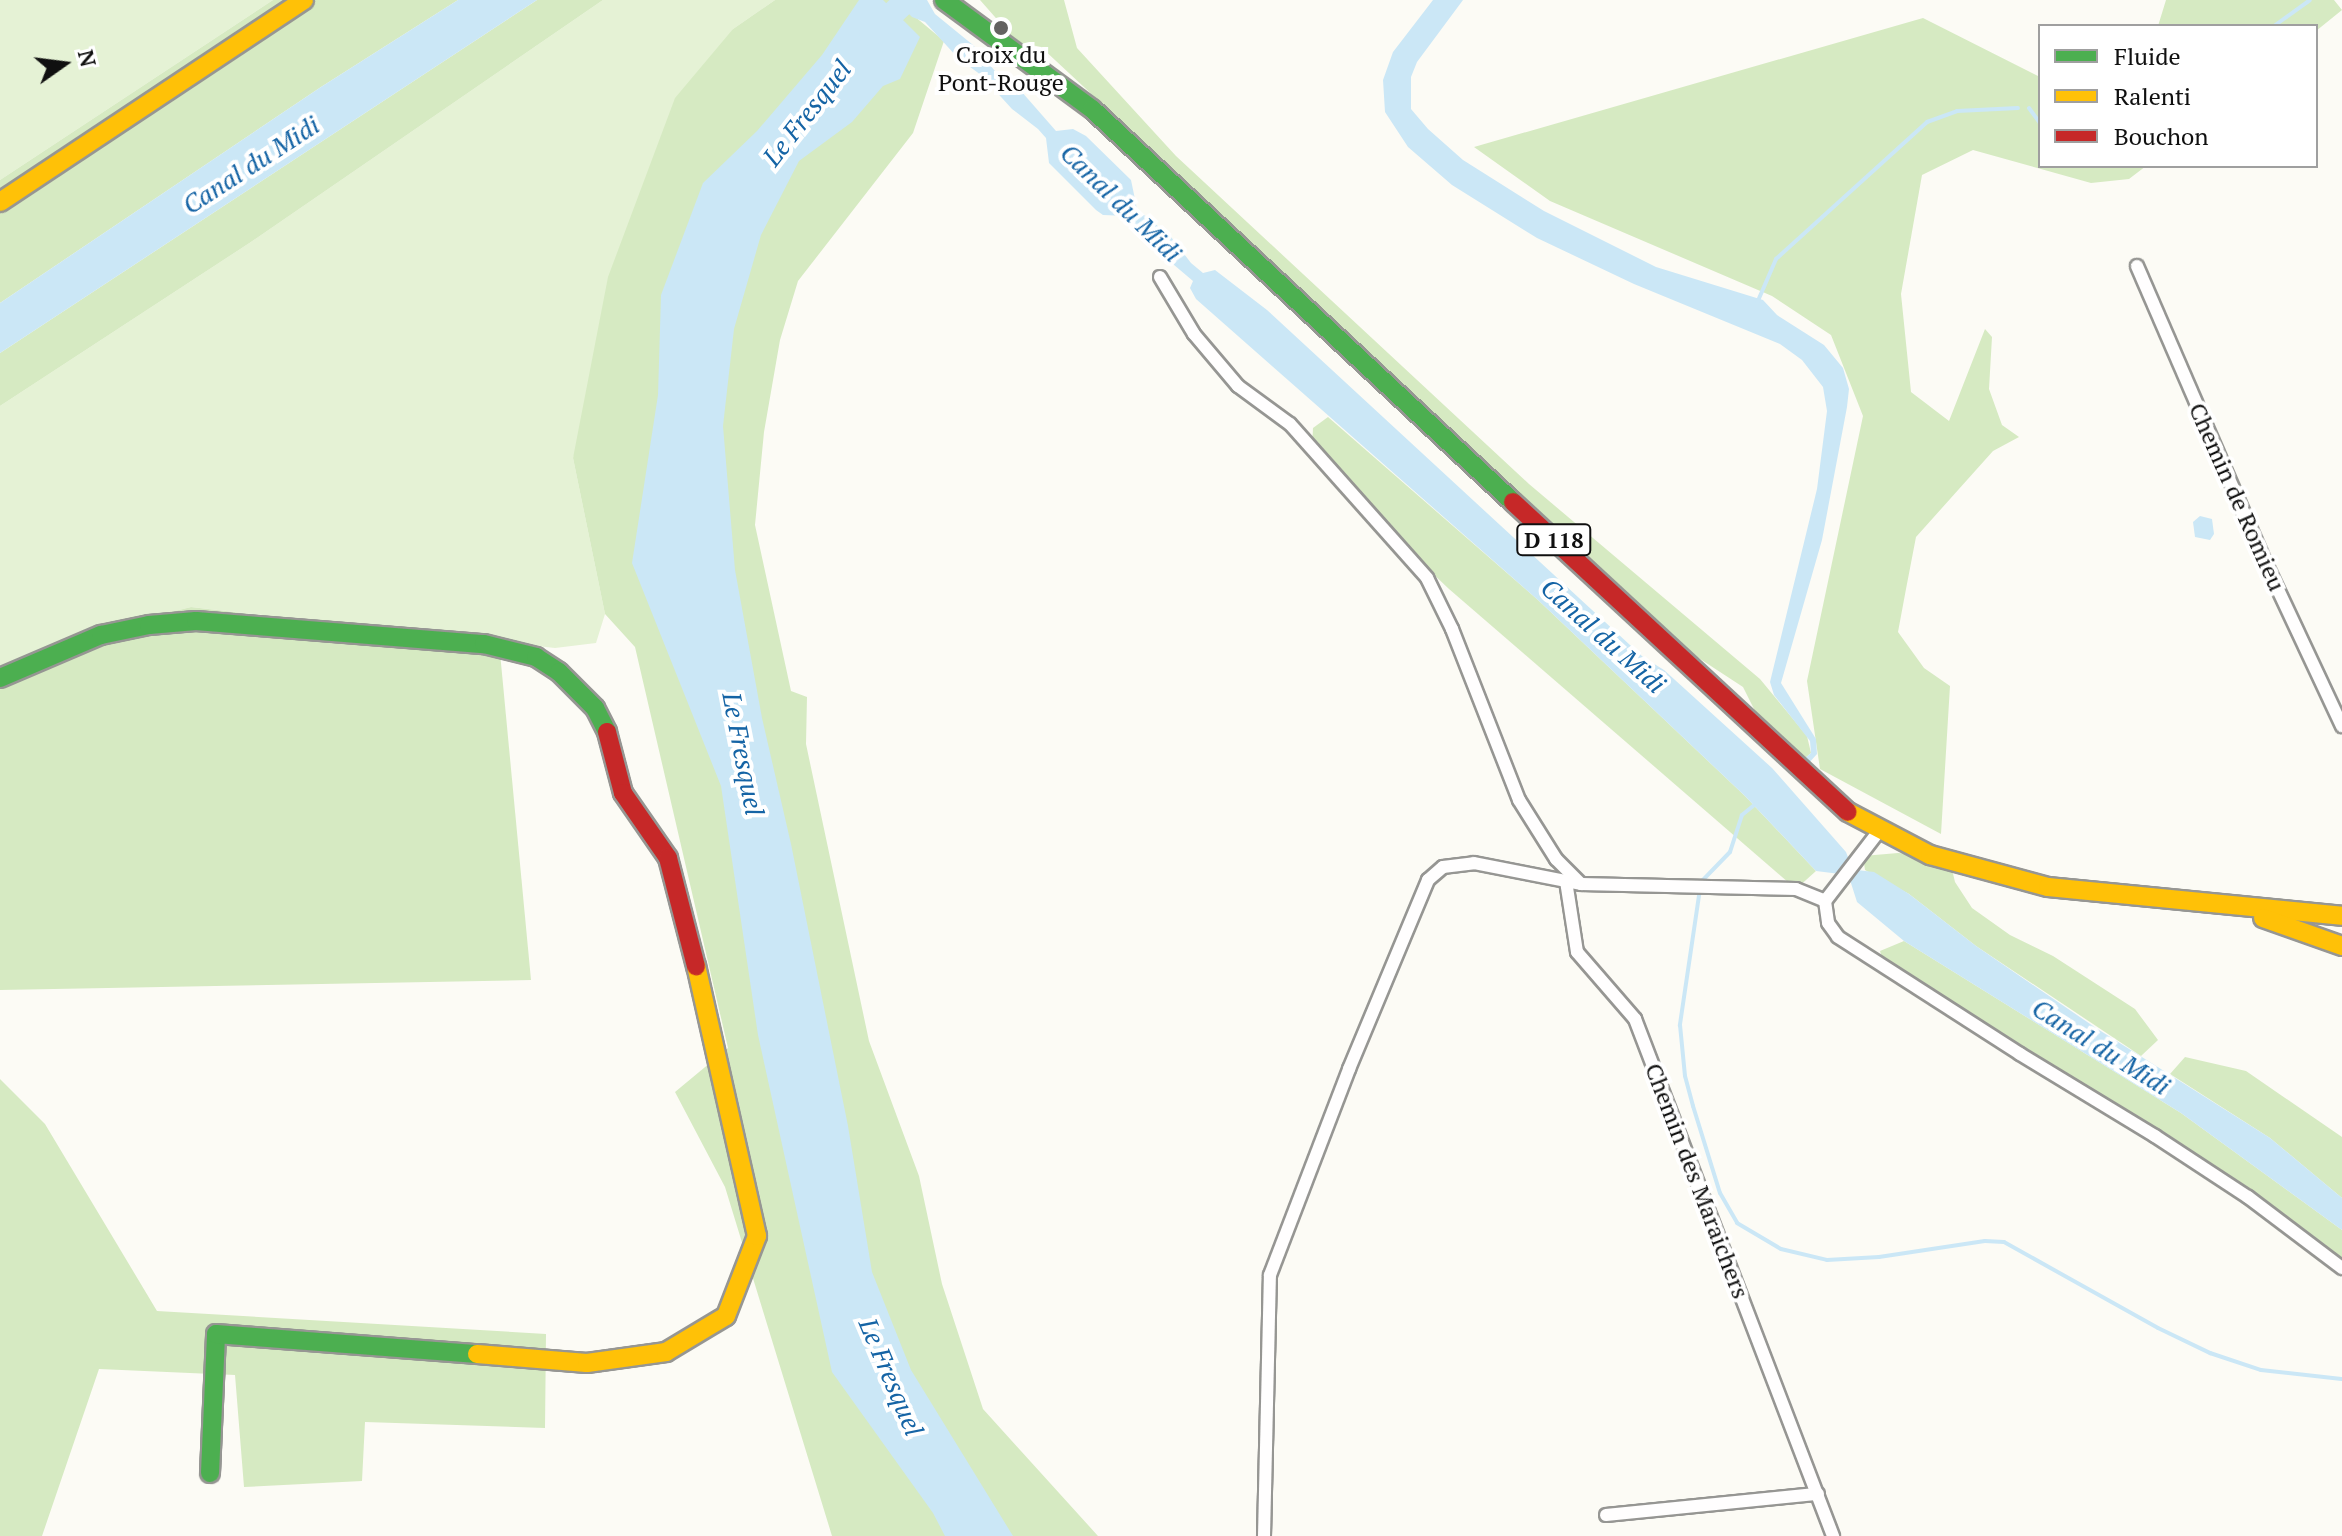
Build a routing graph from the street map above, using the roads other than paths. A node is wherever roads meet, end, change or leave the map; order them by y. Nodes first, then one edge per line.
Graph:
1 (304, 0) edge
2 (949, 5) edge
3 (0, 202) edge
4 (2137, 266) dead end
5 (1160, 277) dead end
6 (0, 678) edge
7 (2342, 726) edge
8 (1879, 831) junction
9 (1566, 881) junction
10 (1581, 884) junction
11 (1825, 901) junction
12 (2233, 908) junction
13 (2342, 916) edge
14 (2342, 946) edge
15 (2342, 1268) edge
16 (210, 1473) dead end
17 (1818, 1494) junction
18 (1606, 1515) dead end
19 (1264, 1536) edge
20 (1833, 1536) edge

1 - 3 street
2 - 8 street, D 118
4 - 7 street, Chemin de Romieu
5 - 10 street
6 - 16 street
8 - 11 street
8 - 12 street, D 118
9 - 10 street
9 - 17 street, Chemin des Maraichers
9 - 19 street
10 - 11 street
11 - 15 street
12 - 13 street, D 118
12 - 14 street, D 118
17 - 18 street
17 - 20 street, Chemin des Maraichers

